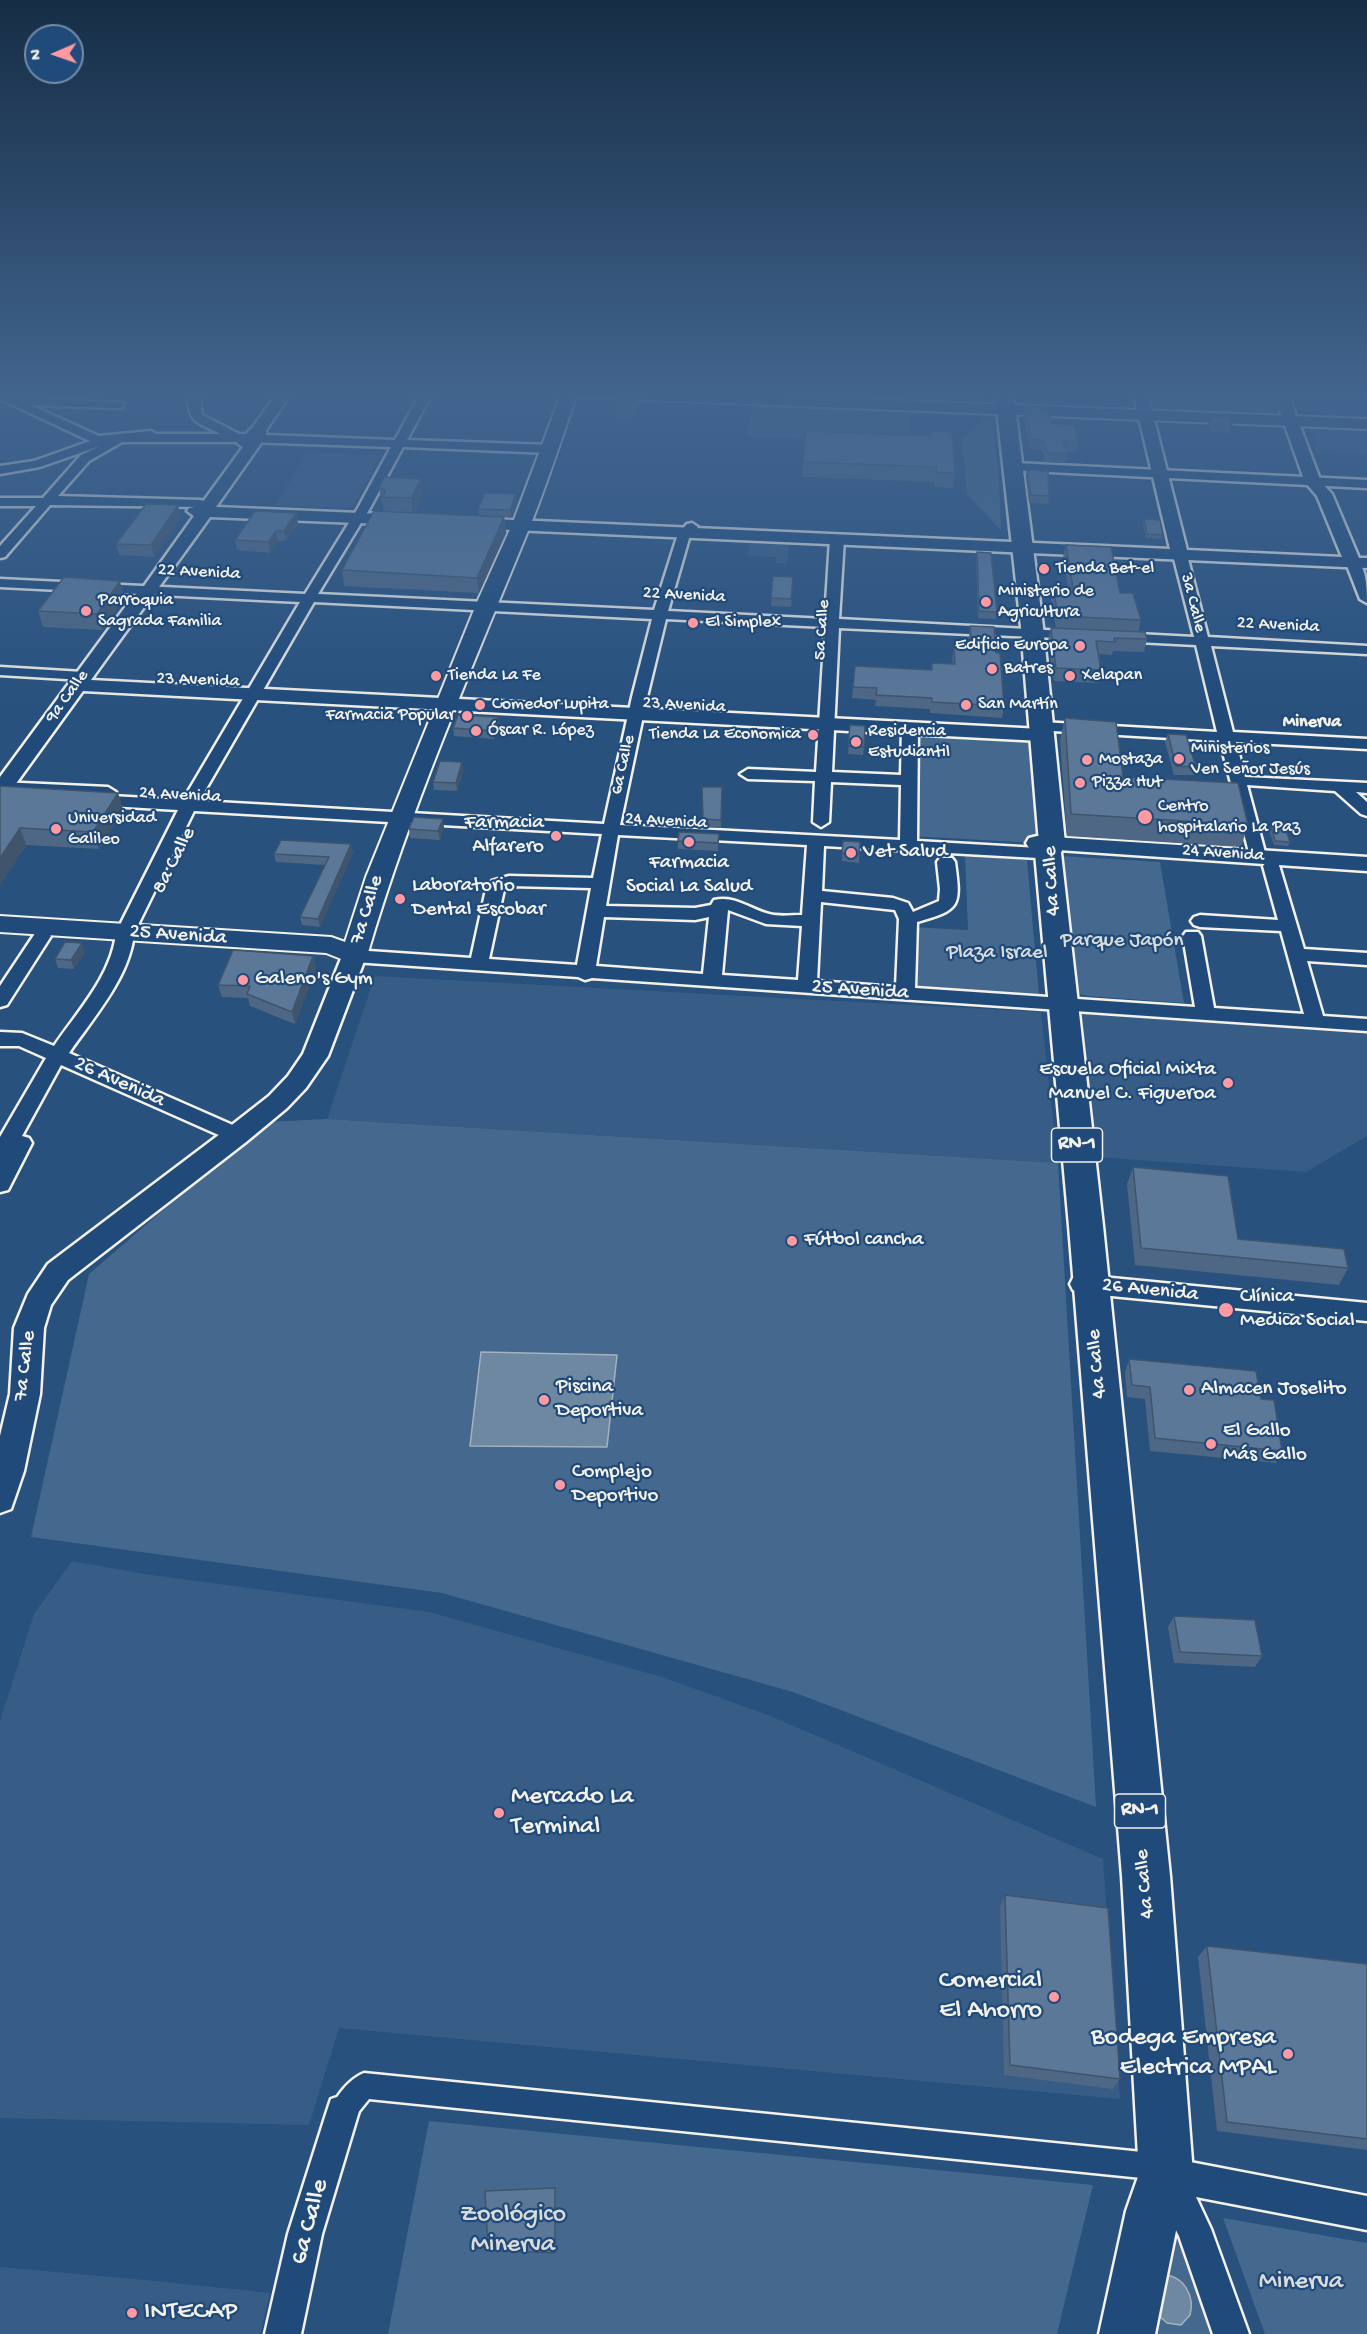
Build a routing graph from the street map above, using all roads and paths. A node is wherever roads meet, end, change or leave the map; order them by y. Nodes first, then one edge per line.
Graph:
1 (207, 501) edge
2 (369, 501) edge
3 (530, 501) edge
4 (1010, 501) edge
5 (1016, 501) edge
6 (1166, 501) edge
7 (1328, 501) edge
8 (0, 502) edge
9 (46, 502) junction
10 (202, 508) junction
11 (362, 514) junction
12 (423, 518) edge
13 (456, 519) edge
14 (522, 522) junction
15 (688, 531) junction
16 (842, 539) junction
17 (1017, 544) junction
18 (1179, 552) junction
19 (0, 554) edge
20 (1359, 560) edge
21 (0, 576) edge
22 (0, 583) edge
23 (145, 590) junction
24 (316, 595) junction
25 (1367, 599) edge
26 (487, 603) junction
27 (660, 612) junction
28 (838, 621) junction
29 (1026, 630) junction
30 (1200, 638) junction
31 (1367, 642) edge
32 (1367, 650) edge
33 (0, 671) edge
34 (0, 680) edge
35 (80, 681) junction
36 (261, 690) junction
37 (449, 699) junction
38 (637, 708) junction
39 (832, 719) junction
40 (910, 727) junction
41 (1036, 730) junction
42 (1227, 740) junction
43 (1367, 744) edge
44 (748, 774) dead end
45 (824, 777) junction
46 (909, 780) junction
47 (1249, 781) junction
48 (1339, 786) junction
49 (1367, 788) edge
50 (1, 790) edge
51 (198, 802) junction
52 (1367, 811) edge
53 (403, 813) junction
54 (611, 824) junction
55 (818, 831) junction
56 (1251, 833) junction
57 (908, 841) junction
58 (1044, 848) junction
59 (946, 862) dead end
60 (1261, 863) junction
61 (1367, 864) edge
62 (1367, 872) edge
63 (601, 883) junction
64 (813, 896) junction
65 (719, 909) junction
66 (596, 910) junction
67 (908, 920) junction
68 (812, 921) junction
69 (0, 924) edge
70 (1289, 926) junction
71 (0, 934) edge
72 (42, 936) junction
73 (131, 937) junction
74 (1298, 954) junction
75 (354, 956) junction
76 (1367, 959) edge
77 (479, 965) junction
78 (585, 974) junction
79 (712, 981) junction
80 (807, 987) junction
81 (905, 994) junction
82 (0, 1001) edge
83 (1058, 1004) junction
84 (1205, 1012) junction
85 (1315, 1021) junction
86 (1367, 1025) edge
87 (0, 1039) edge
88 (63, 1058) junction
89 (237, 1135) junction
90 (4, 1161) edge
91 (0, 1184) edge
92 (1084, 1284) junction
93 (1367, 1312) edge
94 (0, 1499) edge
95 (343, 2111) joint
96 (1154, 2170) junction
97 (1367, 2213) edge
98 (283, 2334) edge
99 (1113, 2334) edge
100 (1127, 2334) edge
101 (1231, 2334) edge

1 - 10 street, 9a Calle
2 - 11 street, 8a Calle
3 - 14 main road, 7a Calle
4 - 17 main road, 4a Calle / RN-1
5 - 17 main road, 4a Calle / RN-1
6 - 18 street, 3a Calle
7 - 20 street
8 - 9 street
9 - 10 street
9 - 19 street
10 - 11 street
10 - 23 street, 9a Calle
11 - 12 street
11 - 24 street, 8a Calle
13 - 14 street
14 - 15 street
14 - 26 main road, 7a Calle
15 - 16 street
15 - 17 street
15 - 27 street, 6a Calle
16 - 17 street
16 - 28 street, 5a Calle
17 - 18 street
17 - 29 main road, 4a Calle / RN-1
18 - 20 street
18 - 30 street, 3a Calle
20 - 25 street
21 - 23 street, 22 Avenida
22 - 23 street, 22 Avenida
23 - 24 street, 22 Avenida
23 - 35 street, 9a Calle
24 - 26 street, 22 Avenida
24 - 36 street, 8a Calle
26 - 27 street, 22 Avenida
26 - 37 main road, 7a Calle
27 - 28 street, 22 Avenida
27 - 38 street, 6a Calle
28 - 29 street, 22 Avenida
28 - 39 street, 5a Calle
29 - 30 street, 22 Avenida
29 - 41 main road, 4a Calle / RN-1
30 - 31 street, 22 Avenida
30 - 32 street, 22 Avenida
30 - 42 street, 3a Calle
33 - 35 street, 23 Avenida
34 - 35 street, 23 Avenida
35 - 36 street, 23 Avenida
35 - 50 street, 9a Calle
36 - 37 street, 23 Avenida
36 - 51 street, 8a Calle
37 - 38 street, 23 Avenida
37 - 53 main road, 7a Calle
38 - 39 street, 23 Avenida
38 - 54 street, 6a Calle
39 - 40 street, 23 Avenida
39 - 41 street, 23 Avenida
39 - 45 street, 5a Calle
40 - 41 street, 23 Avenida
40 - 46 street
41 - 42 street, 23 Avenida
41 - 58 main road, 4a Calle / RN-1
42 - 43 street, 23 Avenida
42 - 47 street, 3a Calle
42 - 56 street, 3a Calle
44 - 45 street
45 - 46 street
45 - 55 street, 5a Calle
46 - 57 street
47 - 48 street
47 - 56 street, 3a Calle
48 - 49 street
48 - 52 street
50 - 51 street, 24 Avenida
51 - 53 street, 24 Avenida
51 - 73 street, 8a Calle
53 - 54 street, 24 Avenida
53 - 75 main road, 7a Calle
54 - 55 street, 24 Avenida
54 - 57 street, 24 Avenida
54 - 63 street, 6a Calle
55 - 57 street, 24 Avenida
55 - 64 street, 5a Calle
56 - 60 street, 3a Calle
57 - 58 street, 24 Avenida
58 - 60 street, 24 Avenida
58 - 83 main road, 4a Calle / RN-1
59 - 67 street
60 - 61 street, 24 Avenida
60 - 62 street, 24 Avenida
60 - 70 street, 3a Calle
63 - 66 street, 6a Calle
63 - 77 street
64 - 67 street
64 - 68 street, 5a Calle
65 - 66 street
65 - 68 street
65 - 79 street
66 - 78 street, 6a Calle
67 - 81 street
68 - 80 street, 5a Calle
69 - 73 main road, 25 Avenida
70 - 74 street, 3a Calle
70 - 84 street
71 - 72 main road, 25 Avenida
72 - 73 main road, 25 Avenida
72 - 82 street
73 - 75 main road, 25 Avenida
73 - 88 street, 8a Calle
74 - 76 street
74 - 85 street, 3a Calle
75 - 77 street, 25 Avenida
75 - 89 street, 7a Calle
77 - 78 street, 25 Avenida
78 - 79 street, 25 Avenida
79 - 80 street, 25 Avenida
80 - 81 street, 25 Avenida
81 - 83 street, 25 Avenida
83 - 84 street, 25 Avenida
83 - 92 main road, 4a Calle / RN-1
84 - 85 street, 25 Avenida
85 - 86 street, 25 Avenida
87 - 88 street, 26 Avenida
88 - 89 street, 26 Avenida
88 - 90 street, 8a Calle
89 - 94 street, 7a Calle
90 - 91 street, 8a Calle
92 - 93 street, 26 Avenida
92 - 96 main road, 4a Calle / RN-1
95 - 96 street
95 - 98 street, 6a Calle
96 - 97 street
96 - 99 main road, 4a Calle / RN-1
96 - 100 main road, 4a Calle / RN-1
96 - 101 street

